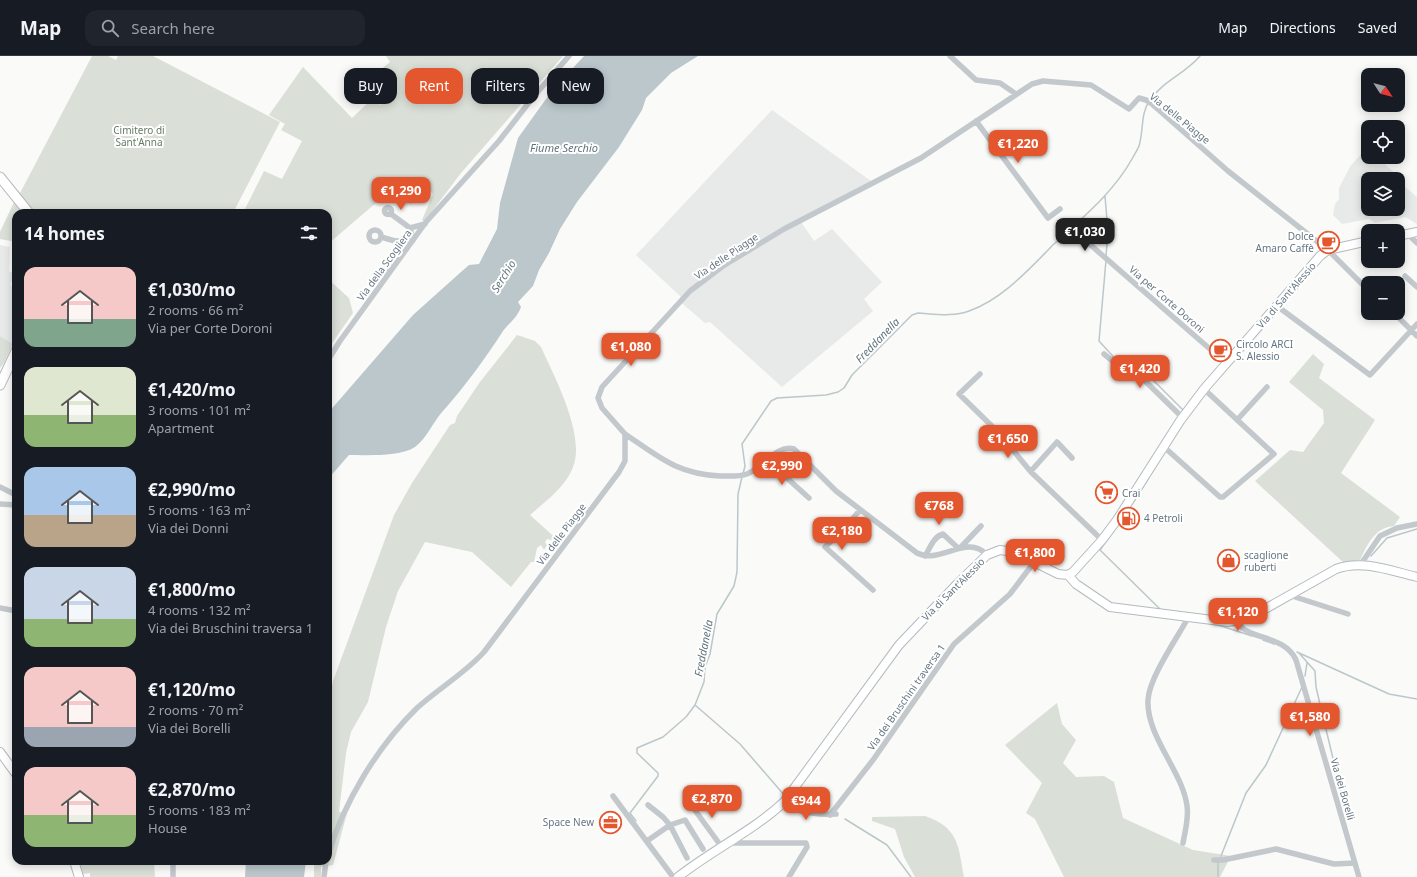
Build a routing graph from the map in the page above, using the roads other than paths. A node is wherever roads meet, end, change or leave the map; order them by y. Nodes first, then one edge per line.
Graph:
1 (569, 56) edge
2 (950, 56) edge
3 (1016, 94) junction
4 (976, 121) junction
5 (0, 177) edge
6 (26, 209) edge
7 (1060, 209) dead end
8 (391, 214) dead end
9 (425, 224) junction
10 (410, 231) junction
11 (1417, 232) edge
12 (1078, 234) dead end
13 (1408, 234) junction
14 (1405, 235) edge
15 (381, 237) dead end
16 (406, 240) junction
17 (413, 240) junction
18 (398, 241) junction
19 (1361, 243) edge
20 (1417, 243) edge
21 (1328, 250) junction
22 (384, 272) dead end
23 (1405, 276) dead end
24 (1361, 283) edge
25 (1417, 287) edge
26 (1277, 306) junction
27 (1401, 320) edge
28 (1417, 324) edge
29 (1411, 330) junction
30 (1417, 336) edge
31 (332, 354) edge
32 (1104, 354) dead end
33 (12, 360) edge
34 (1226, 363) junction
35 (10, 364) junction
36 (0, 372) edge
37 (980, 374) dead end
38 (0, 385) edge
39 (1267, 387) dead end
40 (1204, 389) junction
41 (1183, 418) junction
42 (1237, 420) junction
43 (625, 434) junction
44 (1165, 448) junction
45 (1072, 458) dead end
46 (767, 460) junction
47 (1031, 471) junction
48 (0, 487) edge
49 (12, 493) edge
50 (809, 498) dead end
51 (0, 504) edge
52 (12, 505) edge
53 (860, 510) junction
54 (1417, 524) edge
55 (981, 526) dead end
56 (1102, 540) junction
57 (959, 548) junction
58 (987, 555) junction
59 (925, 556) junction
60 (1035, 561) junction
61 (1361, 564) junction
62 (1068, 575) junction
63 (1417, 577) edge
64 (873, 590) dead end
65 (1288, 595) junction
66 (0, 608) edge
67 (12, 610) edge
68 (1348, 614) dead end
69 (1188, 618) junction
70 (1238, 622) junction
71 (0, 752) edge
72 (12, 768) edge
73 (613, 796) dead end
74 (689, 802) dead end
75 (784, 802) junction
76 (648, 805) dead end
77 (670, 825) junction
78 (647, 841) junction
79 (1183, 843) dead end
80 (723, 844) junction
81 (332, 845) edge
82 (703, 849) dead end
83 (687, 858) dead end
84 (1214, 860) dead end
85 (1354, 863) junction
86 (75, 865) edge
87 (173, 865) edge
88 (326, 865) edge
89 (79, 877) edge
90 (173, 877) edge
91 (324, 877) edge
92 (673, 877) edge
93 (678, 877) edge
94 (789, 877) edge
95 (1359, 877) edge

1 - 9 street, Via della Scogliera
2 - 3 street
3 - 4 street, Via delle Piagge
3 - 21 street, Via delle Piagge
4 - 7 street
4 - 43 street, Via delle Piagge
5 - 6 main road
8 - 10 street
9 - 10 street
9 - 17 street, Via della Scogliera
10 - 16 street
10 - 17 street
11 - 13 street
12 - 34 street, Via per Corte Doroni
13 - 14 street
13 - 20 street
15 - 18 street
16 - 17 street
16 - 18 street
17 - 31 street, Via della Scogliera
18 - 22 street
19 - 21 street
21 - 24 street, Via delle Piagge
21 - 26 street, Via di Sant'Alessio
23 - 25 street
26 - 29 street
26 - 34 street, Via di Sant'Alessio
27 - 29 street
28 - 29 street
29 - 30 street
32 - 41 street
33 - 35 main road
34 - 40 street, Via di Sant'Alessio
35 - 36 street
35 - 38 main road
37 - 47 street
39 - 42 street
40 - 41 street, Via di Sant'Alessio
40 - 42 street
41 - 44 street, Via di Sant'Alessio
42 - 44 street
43 - 46 street
43 - 81 street, Via delle Piagge
44 - 56 street, Via di Sant'Alessio
45 - 47 street
46 - 50 street
46 - 53 street
47 - 56 street
48 - 49 street
51 - 52 street
53 - 59 street
53 - 64 street
54 - 61 street
55 - 57 street
56 - 62 street, Via di Sant'Alessio
57 - 58 street
57 - 59 street
57 - 59 street
58 - 60 street, Via di Sant'Alessio
58 - 75 street, Via di Sant'Alessio
60 - 62 street, Via di Sant'Alessio
60 - 75 street, Via dei Bruschini traversa 1
61 - 63 street
61 - 65 street
62 - 69 street
65 - 68 street
65 - 70 street
66 - 67 street
69 - 70 street
69 - 79 street
70 - 85 street, Via dei Borelli
71 - 72 street
73 - 78 street
74 - 80 street
75 - 80 street, Via di Sant'Alessio
76 - 77 street
77 - 78 street
77 - 82 street
77 - 83 street
78 - 92 street
80 - 93 street, Via di Sant'Alessio
80 - 94 street
84 - 85 street
85 - 95 street, Via dei Borelli
86 - 89 street
87 - 90 street
88 - 91 street

